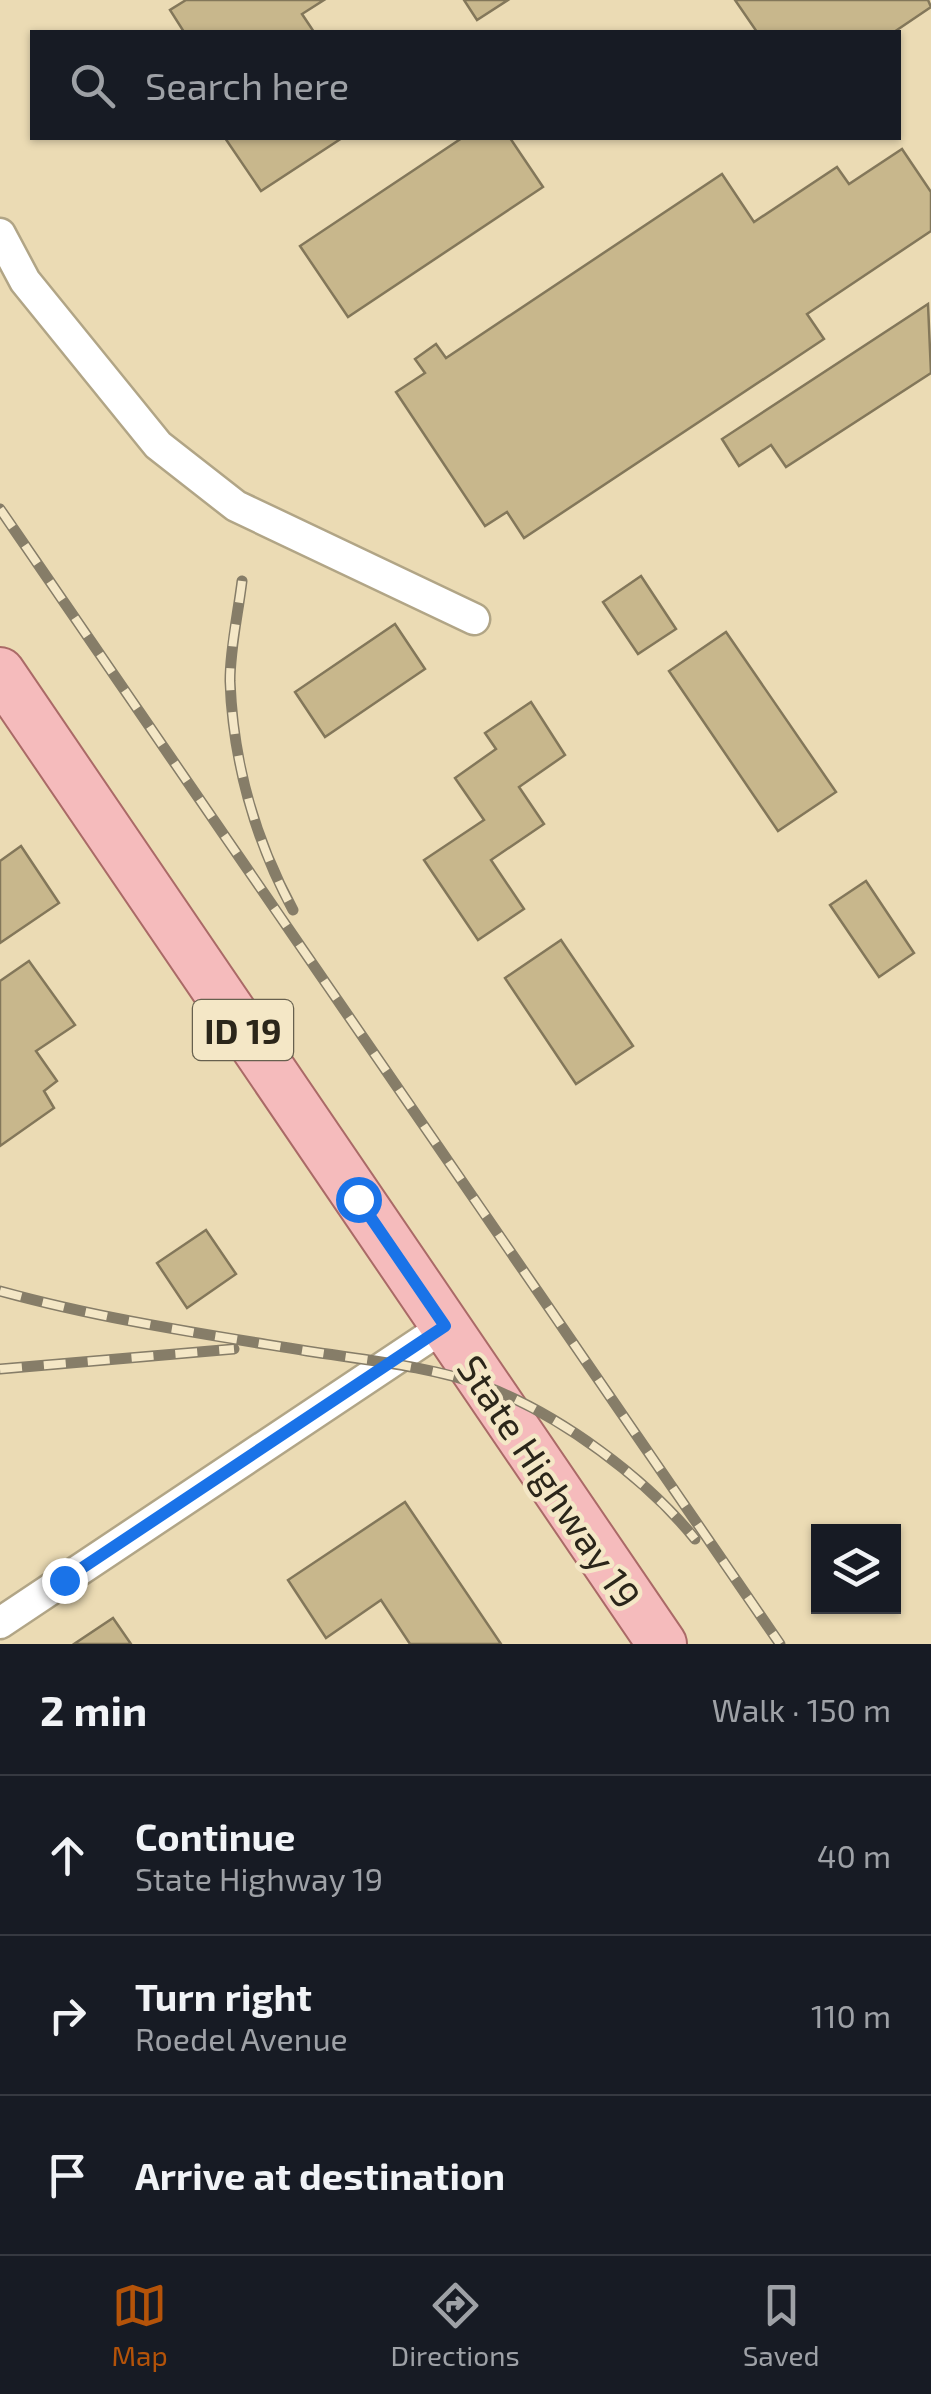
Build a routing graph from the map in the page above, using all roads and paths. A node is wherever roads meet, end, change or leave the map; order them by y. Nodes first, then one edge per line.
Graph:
1 (0, 234) edge
2 (474, 619) dead end
3 (4, 687) edge
4 (445, 1326) junction
5 (0, 1623) edge
6 (662, 1644) edge

1 - 2 street
3 - 4 main road, State Highway 19 / ID 19
4 - 5 street
4 - 6 main road, State Highway 19 / ID 19

